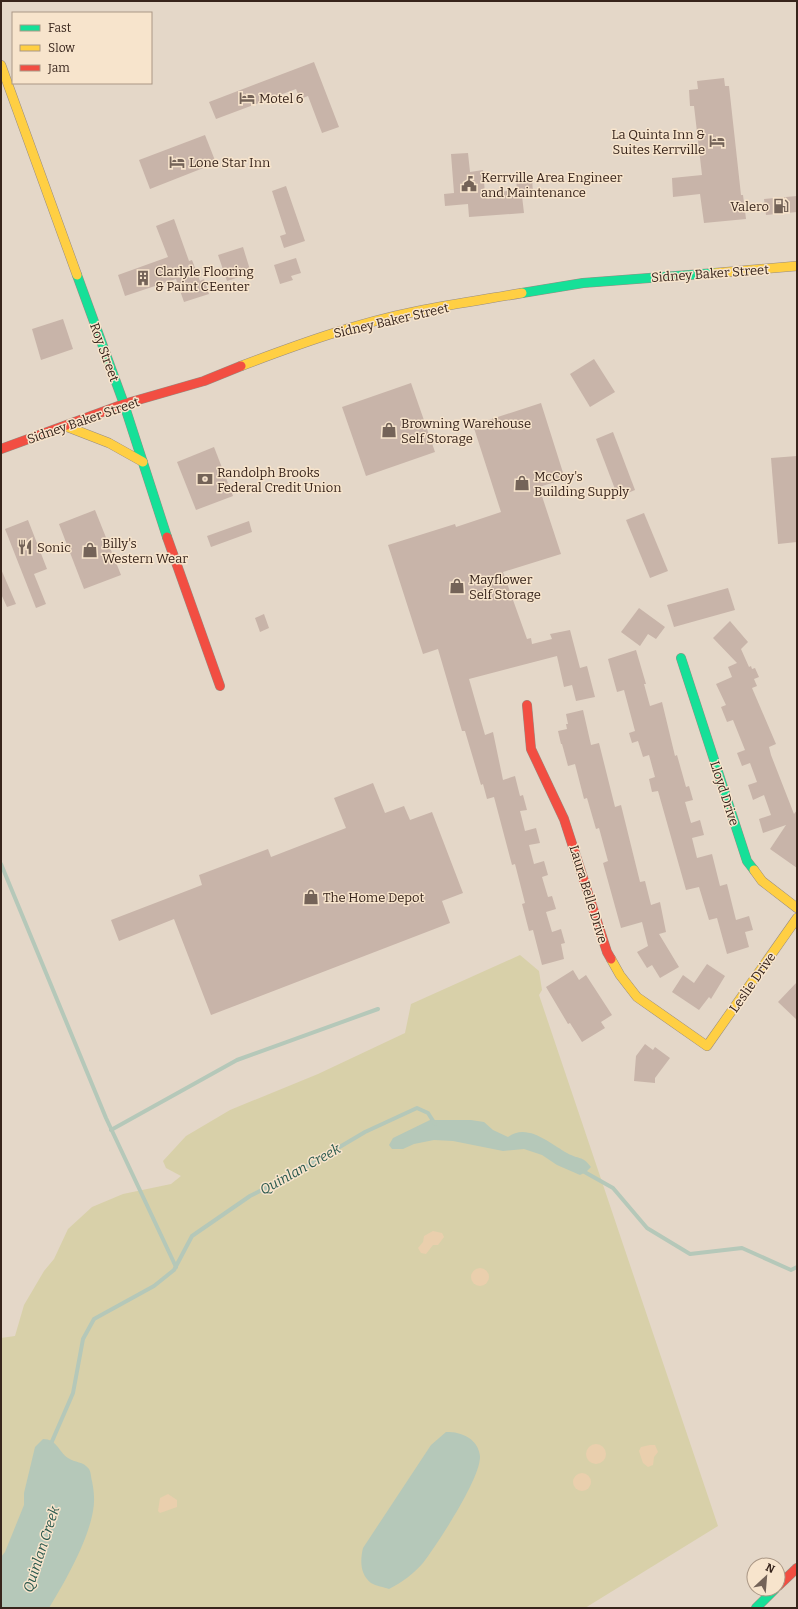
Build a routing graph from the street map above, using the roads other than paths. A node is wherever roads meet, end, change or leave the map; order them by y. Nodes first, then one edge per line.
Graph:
1 (1, 65) edge
2 (797, 266) edge
3 (124, 404) junction
4 (65, 426) junction
5 (1, 449) edge
6 (143, 462) junction
7 (681, 658) dead end
8 (220, 686) dead end
9 (527, 705) dead end
10 (797, 908) edge
11 (797, 918) edge
12 (707, 1046) joint
13 (797, 1568) edge
14 (786, 1578) edge
15 (767, 1597) edge
16 (756, 1608) edge

1 - 3 street, Roy Street
2 - 3 street, Sidney Baker Street
3 - 4 street, Sidney Baker Street
3 - 6 street, Roy Street
4 - 5 street, Sidney Baker Street
4 - 6 street
6 - 8 street, Roy Street
7 - 10 street, Lloyd Drive
9 - 12 street, Laura Belle Drive
11 - 12 street, Leslie Drive
13 - 14 street
15 - 16 street

